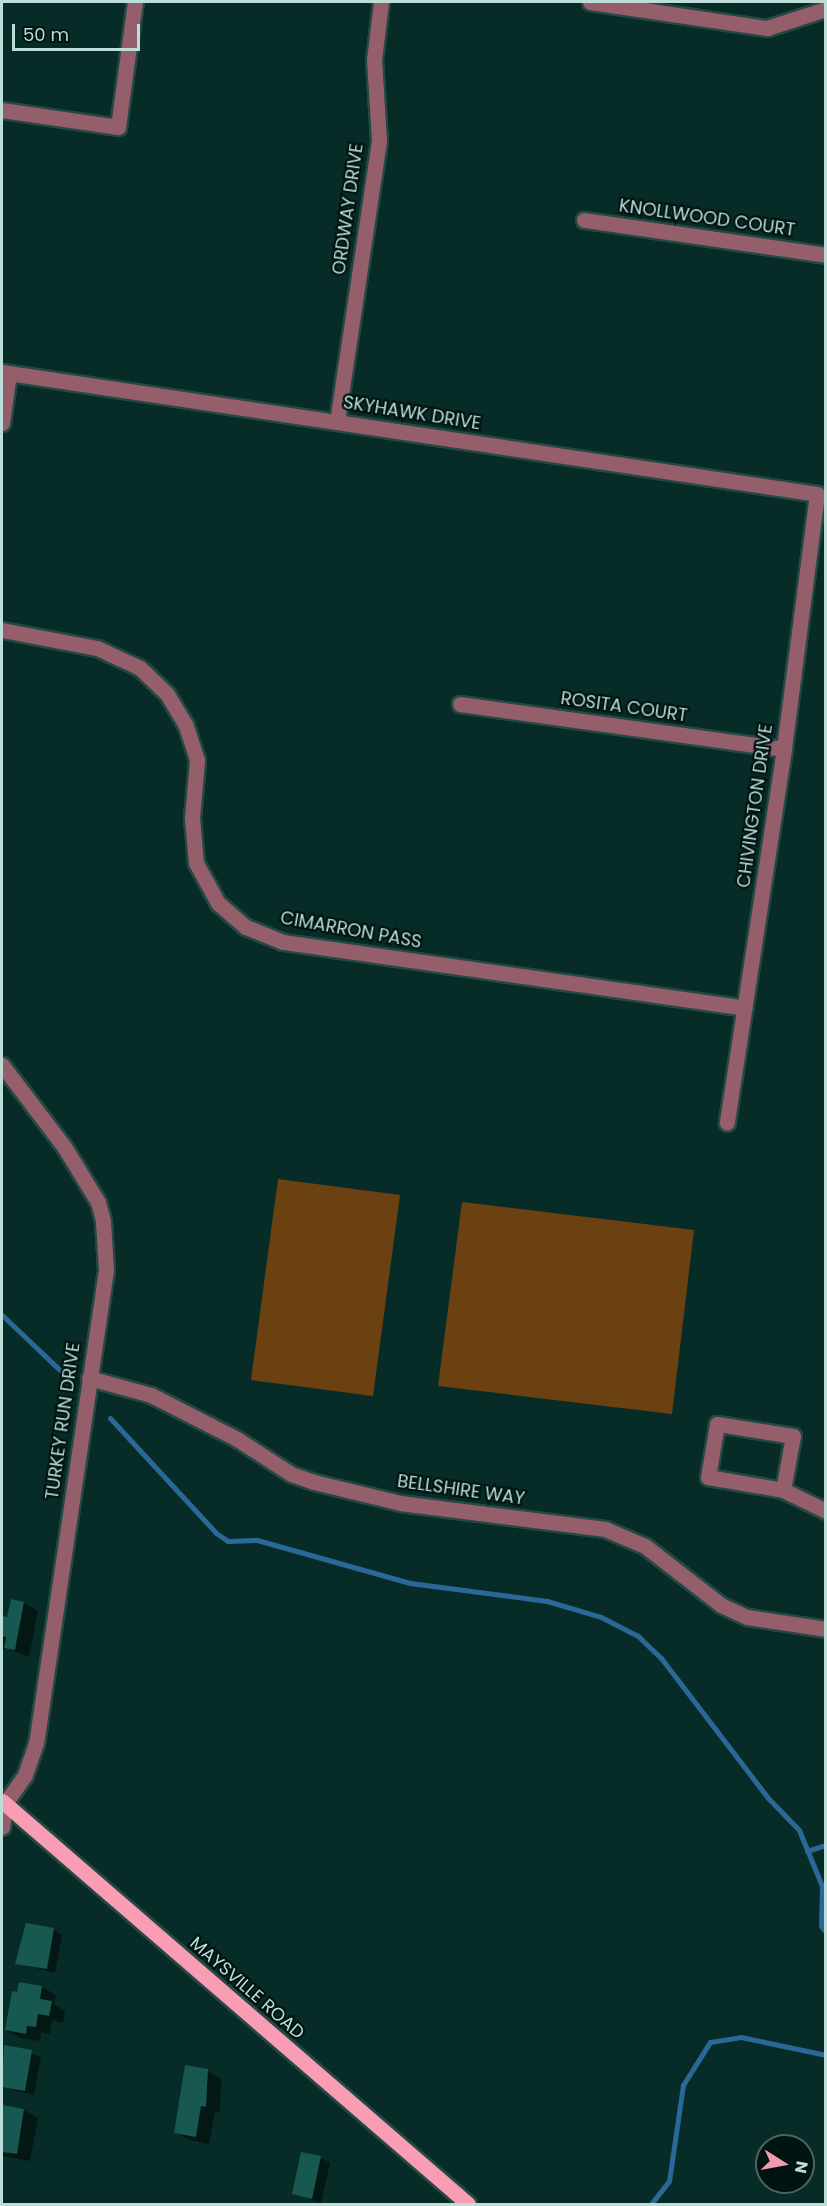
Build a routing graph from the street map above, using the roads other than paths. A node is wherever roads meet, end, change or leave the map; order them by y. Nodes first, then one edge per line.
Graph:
1 (135, 2) edge
2 (381, 2) edge
3 (590, 2) edge
4 (825, 9) edge
5 (2, 110) edge
6 (584, 220) dead end
7 (825, 255) edge
8 (5, 372) edge
9 (337, 422) junction
10 (2, 423) edge
11 (817, 494) joint
12 (2, 630) edge
13 (460, 704) dead end
14 (784, 748) junction
15 (744, 1008) junction
16 (2, 1065) edge
17 (726, 1123) dead end
18 (89, 1378) junction
19 (783, 1490) junction
20 (825, 1510) edge
21 (825, 1629) edge
22 (3, 1803) edge
23 (2, 1827) edge
24 (468, 2205) edge

1 - 5 street
2 - 9 street, ORDWAY DRIVE
3 - 4 street
6 - 7 street, KNOLLWOOD COURT
8 - 9 street, SKYHAWK DRIVE
8 - 10 street
9 - 11 street, SKYHAWK DRIVE
11 - 14 street, CHIVINGTON DRIVE
12 - 15 street, CIMARRON PASS
13 - 14 street, ROSITA COURT
14 - 15 street, CHIVINGTON DRIVE
15 - 17 street, CHIVINGTON DRIVE
16 - 18 street, TURKEY RUN DRIVE
18 - 21 street, BELLSHIRE WAY
18 - 22 street, TURKEY RUN DRIVE
19 - 19 street
19 - 20 street
22 - 23 street
22 - 24 main road, MAYSVILLE ROAD

